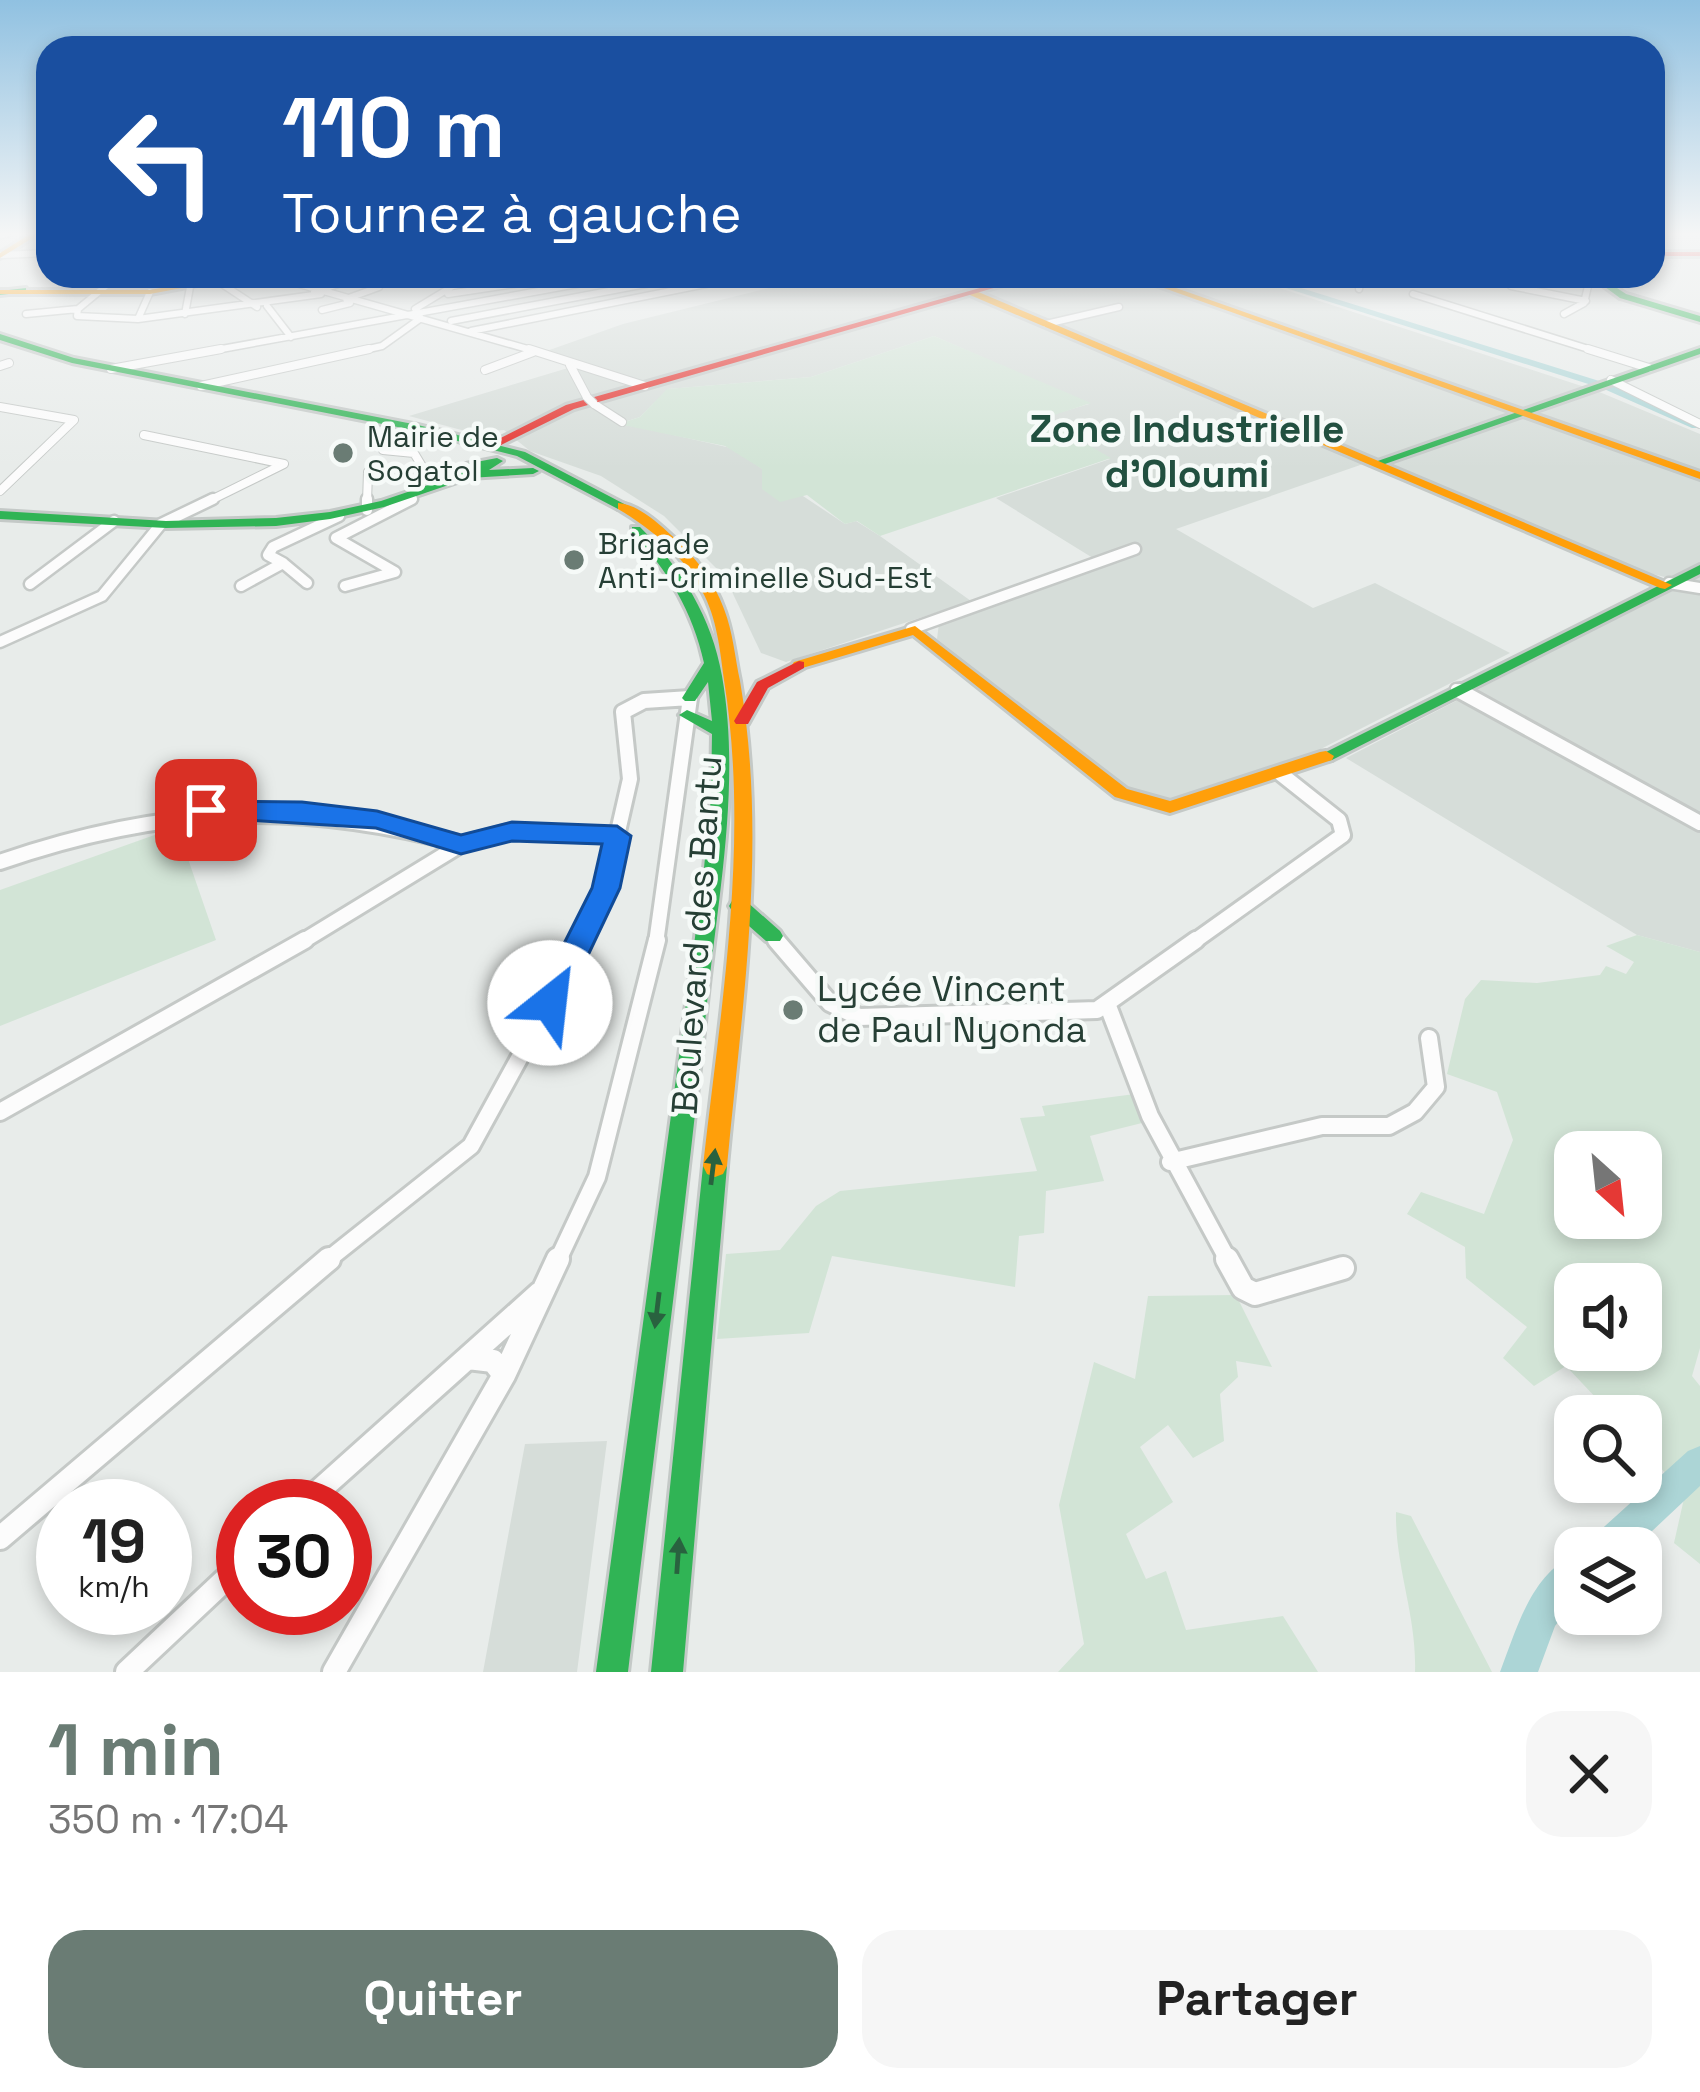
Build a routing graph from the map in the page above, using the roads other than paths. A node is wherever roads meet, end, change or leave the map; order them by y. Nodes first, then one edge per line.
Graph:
1 (47, 312) edge
2 (77, 312) edge
3 (140, 312) edge
4 (205, 312) edge
5 (272, 312) edge
6 (414, 312) edge
7 (424, 312) edge
8 (498, 312) edge
9 (566, 312) edge
10 (903, 312) edge
11 (1019, 312) edge
12 (1097, 312) edge
13 (1237, 312) edge
14 (1470, 312) edge
15 (1567, 312) edge
16 (419, 313) junction
17 (26, 314) dead end
18 (185, 314) joint
19 (1564, 314) dead end
20 (137, 319) junction
21 (445, 322) junction
22 (1046, 324) junction
23 (471, 331) junction
24 (291, 337) junction
25 (9, 349) edge
26 (1698, 351) edge
27 (533, 352) junction
28 (73, 360) junction
29 (570, 364) junction
30 (1648, 368) junction
31 (111, 369) junction
32 (485, 370) dead end
33 (1602, 384) junction
34 (201, 386) junction
35 (645, 386) junction
36 (0, 407) edge
37 (1523, 412) junction
38 (622, 422) dead end
39 (1700, 424) edge
40 (144, 435) dead end
41 (459, 441) junction
42 (512, 446) junction
43 (383, 450) dead end
44 (1378, 464) junction
45 (368, 472) dead end
46 (460, 476) junction
47 (1700, 476) edge
48 (6, 481) edge
49 (0, 491) edge
50 (412, 499) junction
51 (367, 510) junction
52 (0, 515) edge
53 (339, 516) junction
54 (114, 521) junction
55 (161, 524) junction
56 (1136, 549) dead end
57 (283, 563) junction
58 (1700, 568) edge
59 (307, 583) dead end
60 (30, 584) dead end
61 (241, 586) dead end
62 (345, 586) dead end
63 (1681, 586) edge
64 (1700, 598) edge
65 (911, 629) junction
66 (728, 640) junction
67 (0, 642) edge
68 (712, 663) junction
69 (799, 664) junction
70 (1456, 689) junction
71 (688, 706) junction
72 (742, 721) junction
73 (719, 731) junction
74 (1281, 774) junction
75 (1700, 823) edge
76 (617, 836) junction
77 (461, 844) junction
78 (0, 862) edge
79 (739, 906) junction
80 (773, 937) junction
81 (734, 947) junction
82 (1108, 1006) junction
83 (1429, 1038) dead end
84 (0, 1112) edge
85 (1170, 1162) junction
86 (1343, 1268) dead end
87 (550, 1282) junction
88 (464, 1360) junction
89 (504, 1375) junction
90 (332, 1479) edge
91 (0, 1538) edge
92 (216, 1588) edge
93 (675, 1603) junction
94 (127, 1672) edge
95 (334, 1672) edge
96 (612, 1672) edge
97 (667, 1672) edge
98 (677, 1672) edge

1 - 17 street
2 - 20 street
3 - 20 street
4 - 18 street
5 - 24 street
6 - 16 street
7 - 16 street
8 - 21 street
9 - 23 street
10 - 35 main road
11 - 22 main road
12 - 22 street
13 - 37 main road
14 - 30 street
15 - 19 street
16 - 21 street
16 - 24 street
16 - 34 street
18 - 20 street
21 - 23 street
22 - 44 main road
23 - 27 street
24 - 31 street
25 - 28 main road, Boulevard des Bantu
25 - 28 main road
25 - 41 main road, Boulevard des Bantu
26 - 30 main road
27 - 29 street
27 - 32 street
28 - 31 main road, Boulevard des Bantu
29 - 35 street
29 - 38 street
30 - 33 main road
31 - 34 main road, Boulevard des Bantu
33 - 37 main road
33 - 39 street
34 - 41 main road, Boulevard des Bantu
35 - 42 main road
36 - 48 street
37 - 44 main road
37 - 47 main road
40 - 55 street
41 - 42 main road, Boulevard des Bantu
41 - 42 main road, Boulevard des Bantu
41 - 46 main road
42 - 46 main road
42 - 66 main road, Boulevard des Bantu
42 - 68 main road, Boulevard des Bantu
43 - 46 street
44 - 63 main road
45 - 51 street
46 - 50 main road
48 - 49 street
50 - 51 main road
50 - 62 street
51 - 53 main road
52 - 54 main road
53 - 55 main road
53 - 57 street
54 - 55 main road
54 - 60 street
55 - 67 street
56 - 65 street
57 - 59 street
57 - 61 street
58 - 63 main road
63 - 64 street
63 - 70 main road
65 - 69 main road
65 - 74 main road
66 - 69 main road
66 - 72 main road, Boulevard des Bantu
68 - 71 main road
68 - 73 main road, Boulevard des Bantu
69 - 72 main road
70 - 74 main road
70 - 75 street
71 - 73 main road
71 - 76 street
71 - 87 street
72 - 79 main road, Boulevard des Bantu
73 -> 96 main road, Boulevard des Bantu
74 - 82 street
76 - 77 street
76 - 91 street
77 - 78 street
77 - 84 street
79 - 80 main road
79 - 81 main road, Boulevard des Bantu
80 - 81 main road
80 - 82 street
93 -> 81 main road, Boulevard des Bantu
82 - 85 street
83 - 85 street
85 - 86 street
87 - 88 street
87 - 89 street
88 - 89 street
88 - 90 street
89 - 95 street
92 - 94 street
93 - 97 main road, Boulevard des Bantu
93 - 98 main road

